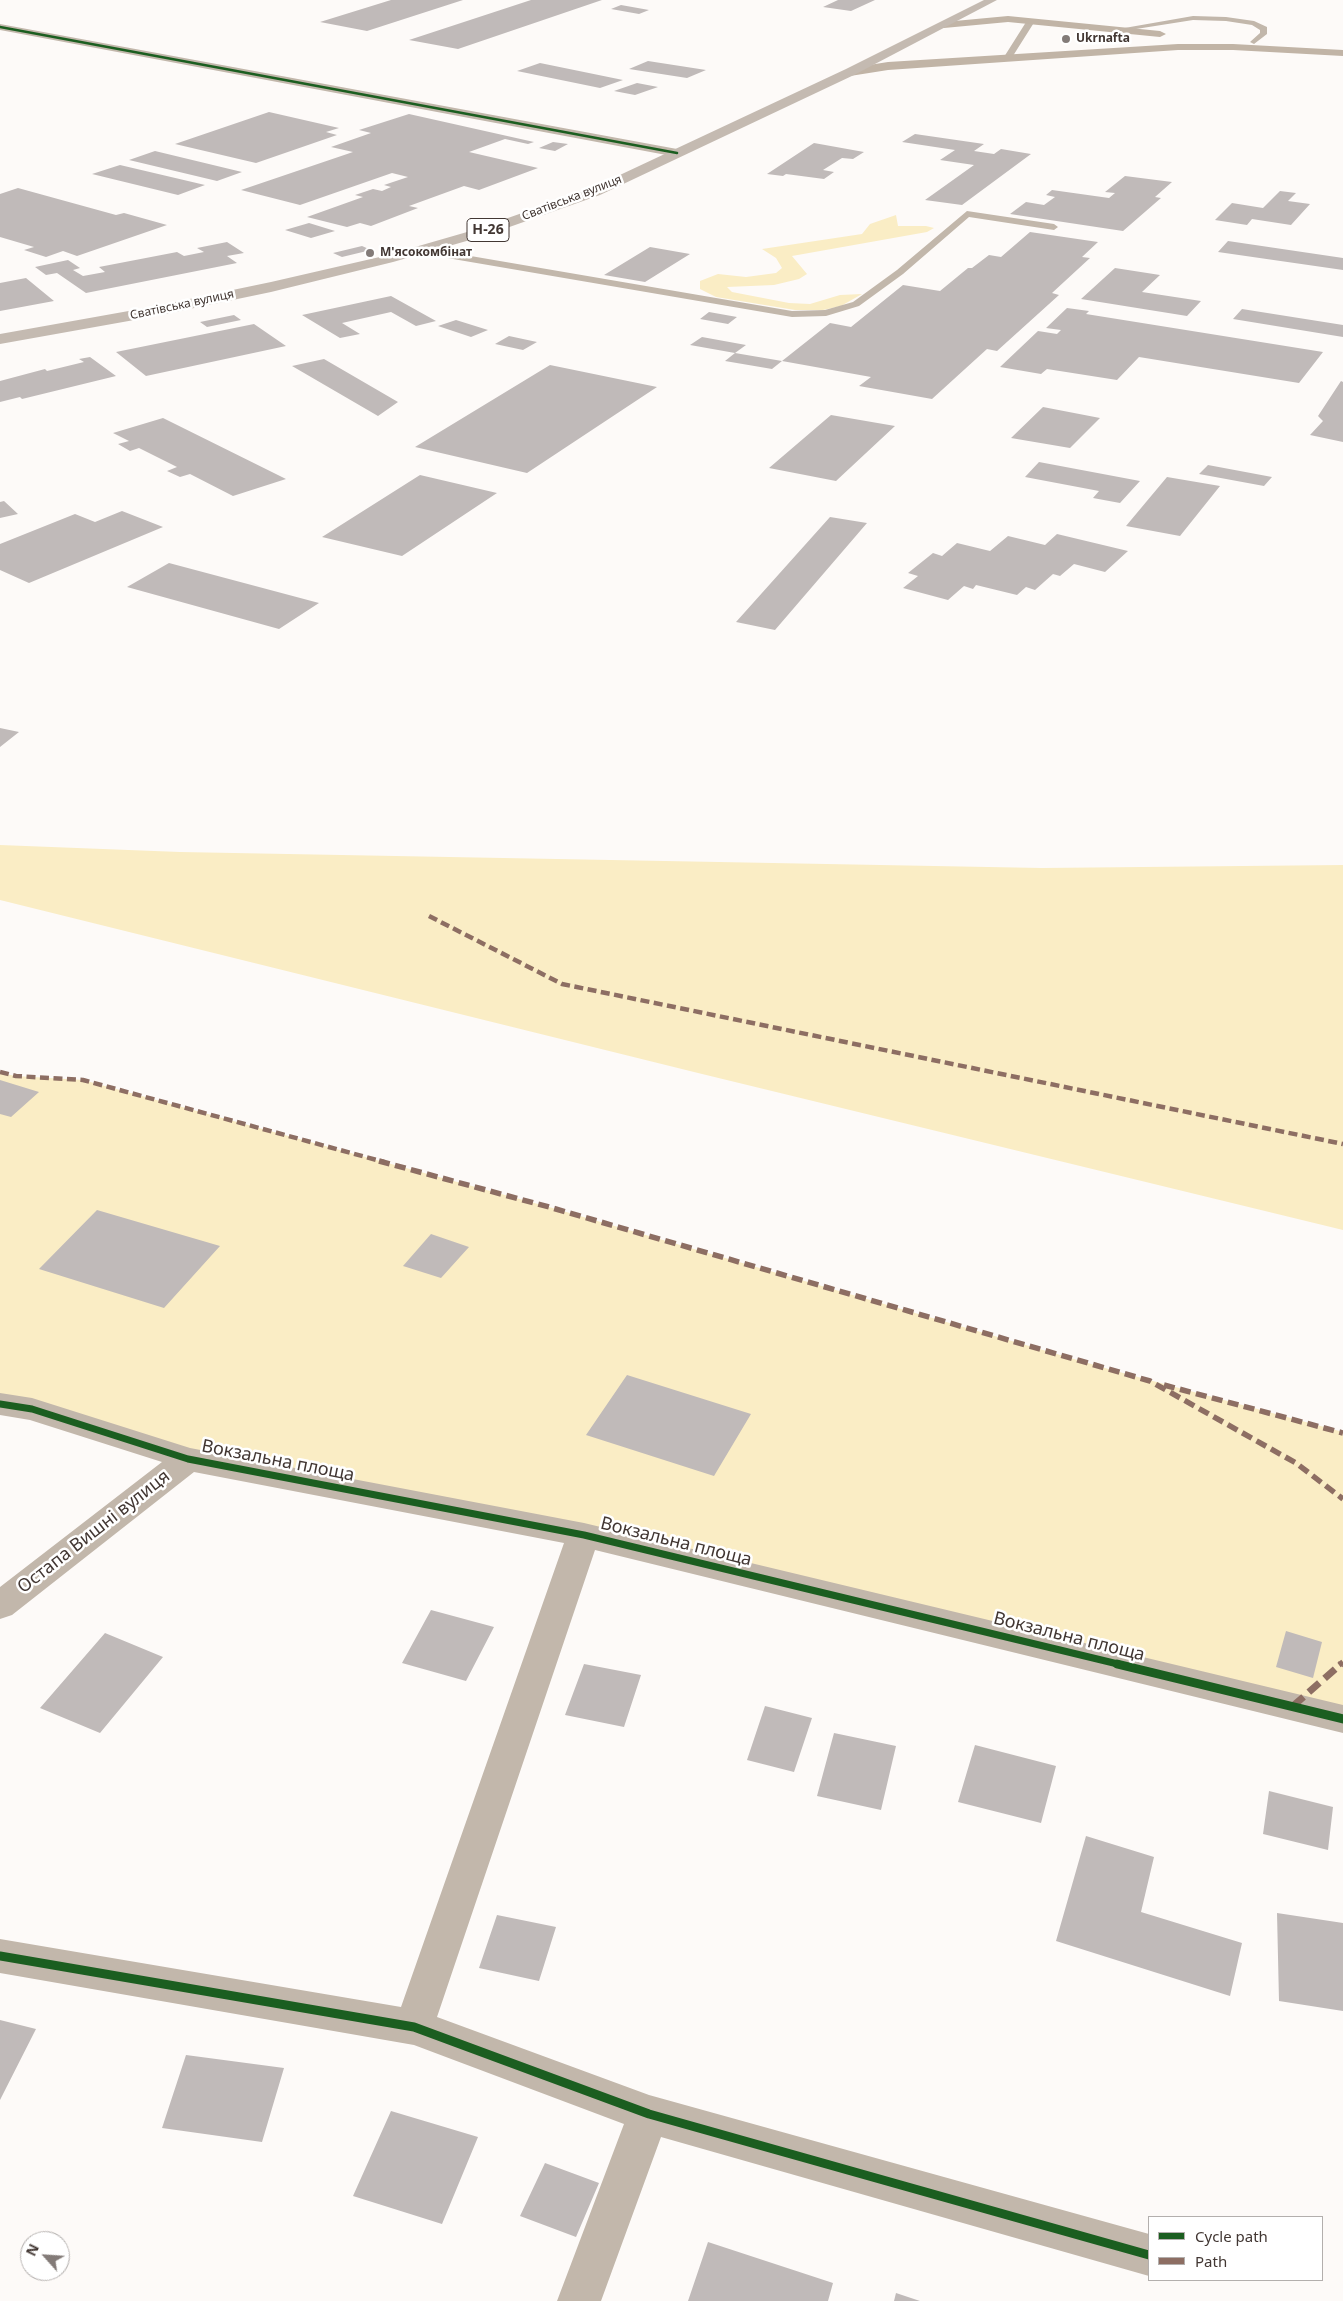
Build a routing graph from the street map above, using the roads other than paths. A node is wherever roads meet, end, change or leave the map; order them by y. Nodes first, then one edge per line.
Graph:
1 (992, 0) edge
2 (1031, 21) junction
3 (944, 25) junction
4 (0, 27) edge
5 (1117, 30) junction
6 (1254, 42) junction
7 (1343, 52) edge
8 (1008, 57) junction
9 (850, 72) junction
10 (677, 153) junction
11 (1054, 227) dead end
12 (418, 250) junction
13 (0, 339) edge
14 (0, 1404) edge
15 (188, 1459) junction
16 (584, 1535) junction
17 (0, 1606) edge
18 (1343, 1719) edge
19 (0, 1956) edge
20 (414, 2028) junction
21 (649, 2114) junction
22 (1148, 2255) edge
23 (579, 2301) edge

1 - 3 main road, Н-26
2 - 3 street
2 - 5 street
2 - 8 lane
3 - 9 main road, Сватівська вулиця / Н-26
4 - 10 street
5 - 6 street
5 - 6 lane
6 - 7 street
7 - 8 street
8 - 9 street
9 - 10 main road, Сватівська вулиця / Н-26
10 - 12 main road, Сватівська вулиця / Н-26
11 - 12 lane
12 - 13 main road, Сватівська вулиця / Н-26
14 - 15 street, Вокзальна площа
15 - 16 street, Вокзальна площа
15 - 17 street, Остапа Вишні вулиця
16 - 18 street, Вокзальна площа
16 - 20 street
19 - 20 street
20 - 21 street
21 - 22 street
21 - 23 street

